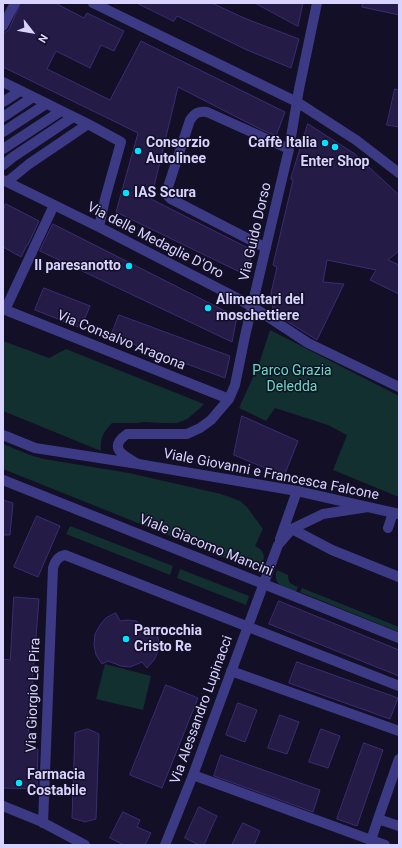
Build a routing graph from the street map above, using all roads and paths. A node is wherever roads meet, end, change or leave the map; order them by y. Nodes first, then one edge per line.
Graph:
1 (14, 3) edge
2 (93, 3) edge
3 (317, 3) edge
4 (3, 26) edge
5 (4, 84) edge
6 (20, 91) junction
7 (33, 97) junction
8 (3, 102) edge
9 (297, 102) junction
10 (46, 104) junction
11 (61, 111) junction
12 (3, 117) edge
13 (73, 117) junction
14 (88, 124) junction
15 (3, 132) edge
16 (3, 149) edge
17 (289, 150) junction
18 (3, 165) edge
19 (399, 173) edge
20 (5, 180) edge
21 (54, 205) junction
22 (99, 227) junction
23 (266, 248) junction
24 (253, 307) junction
25 (4, 310) edge
26 (399, 387) edge
27 (229, 399) junction
28 (3, 436) edge
29 (138, 464) junction
30 (3, 480) edge
31 (296, 491) junction
32 (368, 507) junction
33 (396, 514) edge
34 (388, 528) dead end
35 (292, 529) junction
36 (278, 544) junction
37 (399, 577) edge
38 (263, 584) junction
39 (247, 627) junction
40 (399, 638) edge
41 (231, 671) junction
42 (399, 686) edge
43 (399, 731) edge
44 (399, 759) edge
45 (193, 775) junction
46 (3, 806) edge
47 (378, 819) junction
48 (43, 823) junction
49 (399, 826) edge
50 (371, 840) junction
51 (85, 845) edge
52 (165, 845) edge
53 (385, 845) edge

1 - 4 street
2 - 9 street
3 - 9 street, Via Guido Dorso
5 - 6 street
6 - 7 street
6 - 8 street
7 - 10 street
7 - 12 street
9 - 17 street, Via Guido Dorso
9 - 19 street
10 - 11 street
10 - 15 street
11 - 13 street
11 - 16 street
13 - 14 street
13 - 18 street
14 - 20 street
14 - 22 street
17 - 23 street, Via Guido Dorso
17 - 23 street
20 - 21 street, Via delle Medaglie D'Oro
21 - 22 street, Via delle Medaglie D'Oro
21 - 25 street
22 - 24 street, Via delle Medaglie D'Oro
23 - 24 street, Via Guido Dorso
24 - 26 street, Via delle Medaglie D'Oro
24 - 27 street, Via Guido Dorso
25 - 27 street, Via Consalvo Aragona
27 - 29 street, Via Guido Dorso
28 - 29 street, Viale Giovanni e Francesca Falcone
29 - 31 street, Viale Giovanni e Francesca Falcone
30 - 38 street, Viale Giacomo Mancini
31 - 32 street, Viale Giovanni e Francesca Falcone
31 - 36 street
32 - 33 street, Viale Giovanni e Francesca Falcone
32 - 35 street
33 - 34 street
35 - 36 street
35 - 37 street
36 - 38 street, Via Alessandro Lupinacci
38 - 39 street, Via Alessandro Lupinacci
38 - 40 street, Viale Giacomo Mancini
39 - 41 street, Via Alessandro Lupinacci
39 - 42 street
39 - 48 street, Via Giorgio La Pira
41 - 43 street
41 - 45 street, Via Alessandro Lupinacci
44 - 47 street
45 - 50 street
45 - 52 street, Via Alessandro Lupinacci
46 - 48 street
47 - 49 street
47 - 50 street
48 - 51 street
50 - 53 street

